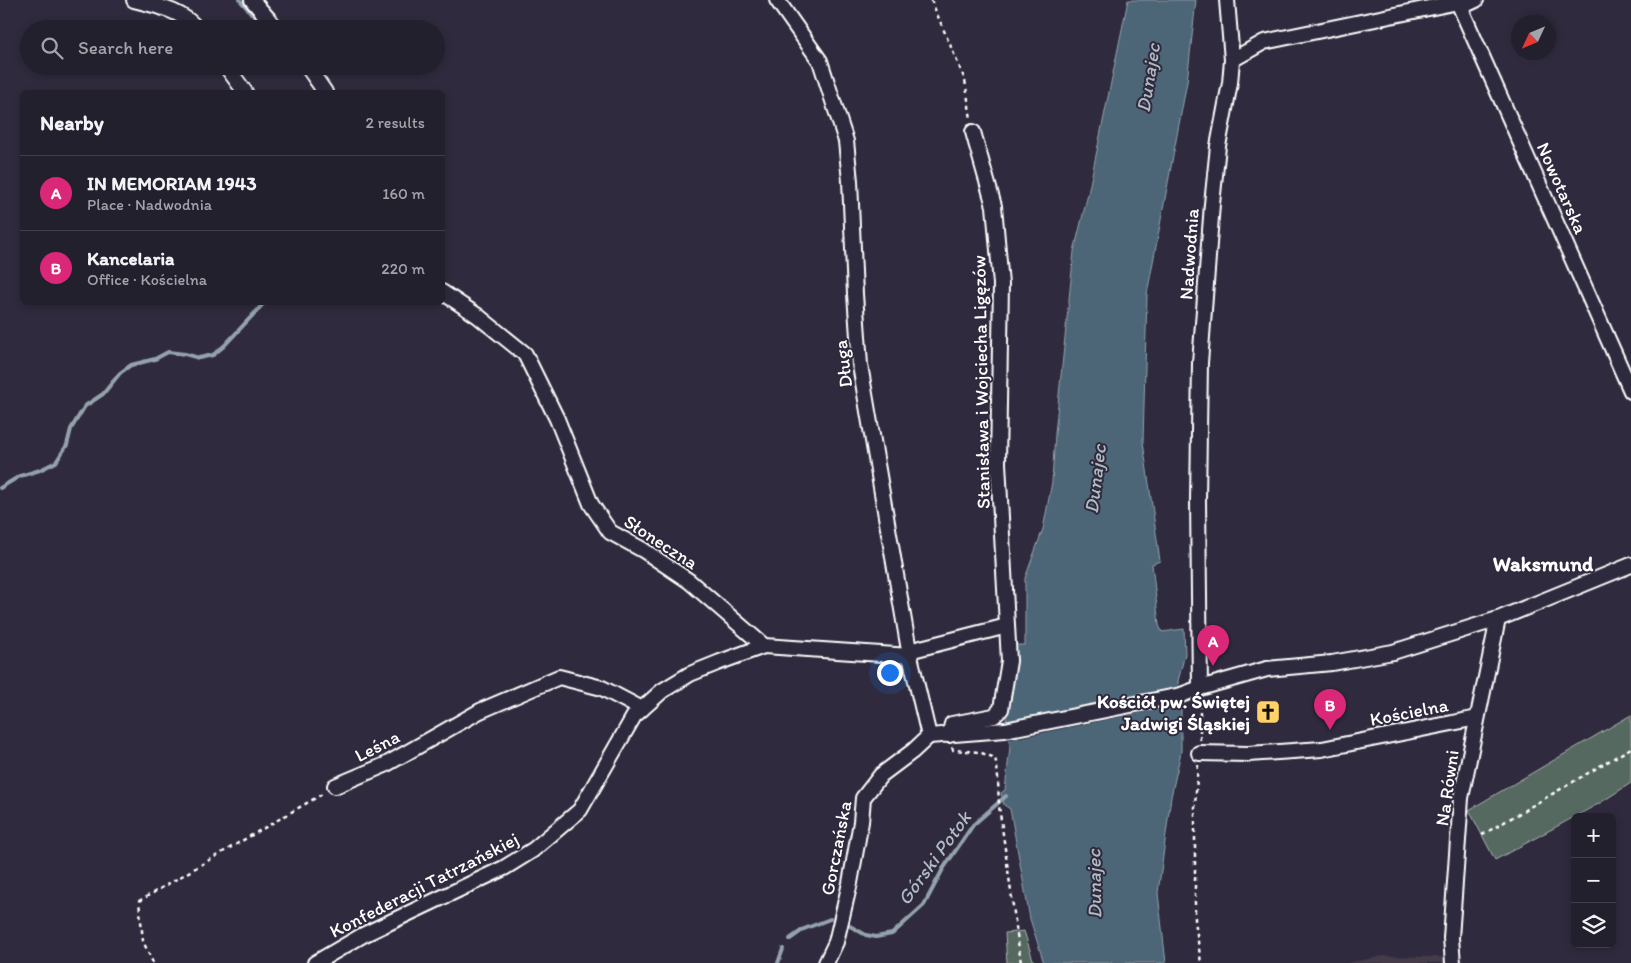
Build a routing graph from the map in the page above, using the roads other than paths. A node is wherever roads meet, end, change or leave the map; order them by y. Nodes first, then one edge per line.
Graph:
1 (134, 0) edge
2 (252, 0) edge
3 (777, 0) edge
4 (1227, 0) edge
5 (1476, 0) edge
6 (1459, 3) edge
7 (190, 20) edge
8 (269, 20) edge
9 (1232, 60) junction
10 (233, 75) edge
11 (313, 75) edge
12 (244, 90) edge
13 (324, 90) edge
14 (973, 132) road end
15 (445, 294) edge
16 (1631, 391) edge
17 (1631, 565) edge
18 (1498, 619) junction
19 (1007, 626) junction
20 (764, 646) junction
21 (910, 654) junction
22 (1200, 688) junction
23 (642, 709) junction
24 (1477, 718) junction
25 (949, 735) junction
26 (929, 736) junction
27 (1199, 754) road end
28 (335, 786) road end
29 (315, 963) edge
30 (826, 963) edge
31 (1453, 963) edge

1 - 7 street
2 - 8 street
3 - 21 street, Długa
4 - 9 street, Nadwodnia
5 - 6 street
6 - 9 street
6 - 16 street, Nowotarska
9 - 22 street, Nadwodnia
10 - 12 street
11 - 13 street
14 - 19 street, Stanisława i Wojciecha Ligęzów
15 - 20 street, Słoneczna
17 - 18 street
18 - 22 street
18 - 24 street, Na Równi
19 - 21 street
19 - 25 street, Stanisława i Wojciecha Ligęzów
20 - 21 street
20 - 23 street, Konfederacji Tatrzańskiej
21 - 26 street, Długa
22 - 25 street
23 - 28 street, Leśna
23 - 29 street, Konfederacji Tatrzańskiej
24 - 27 street, Kościelna
24 - 31 street, Na Równi
25 - 26 street
26 - 30 street, Gorczańska

